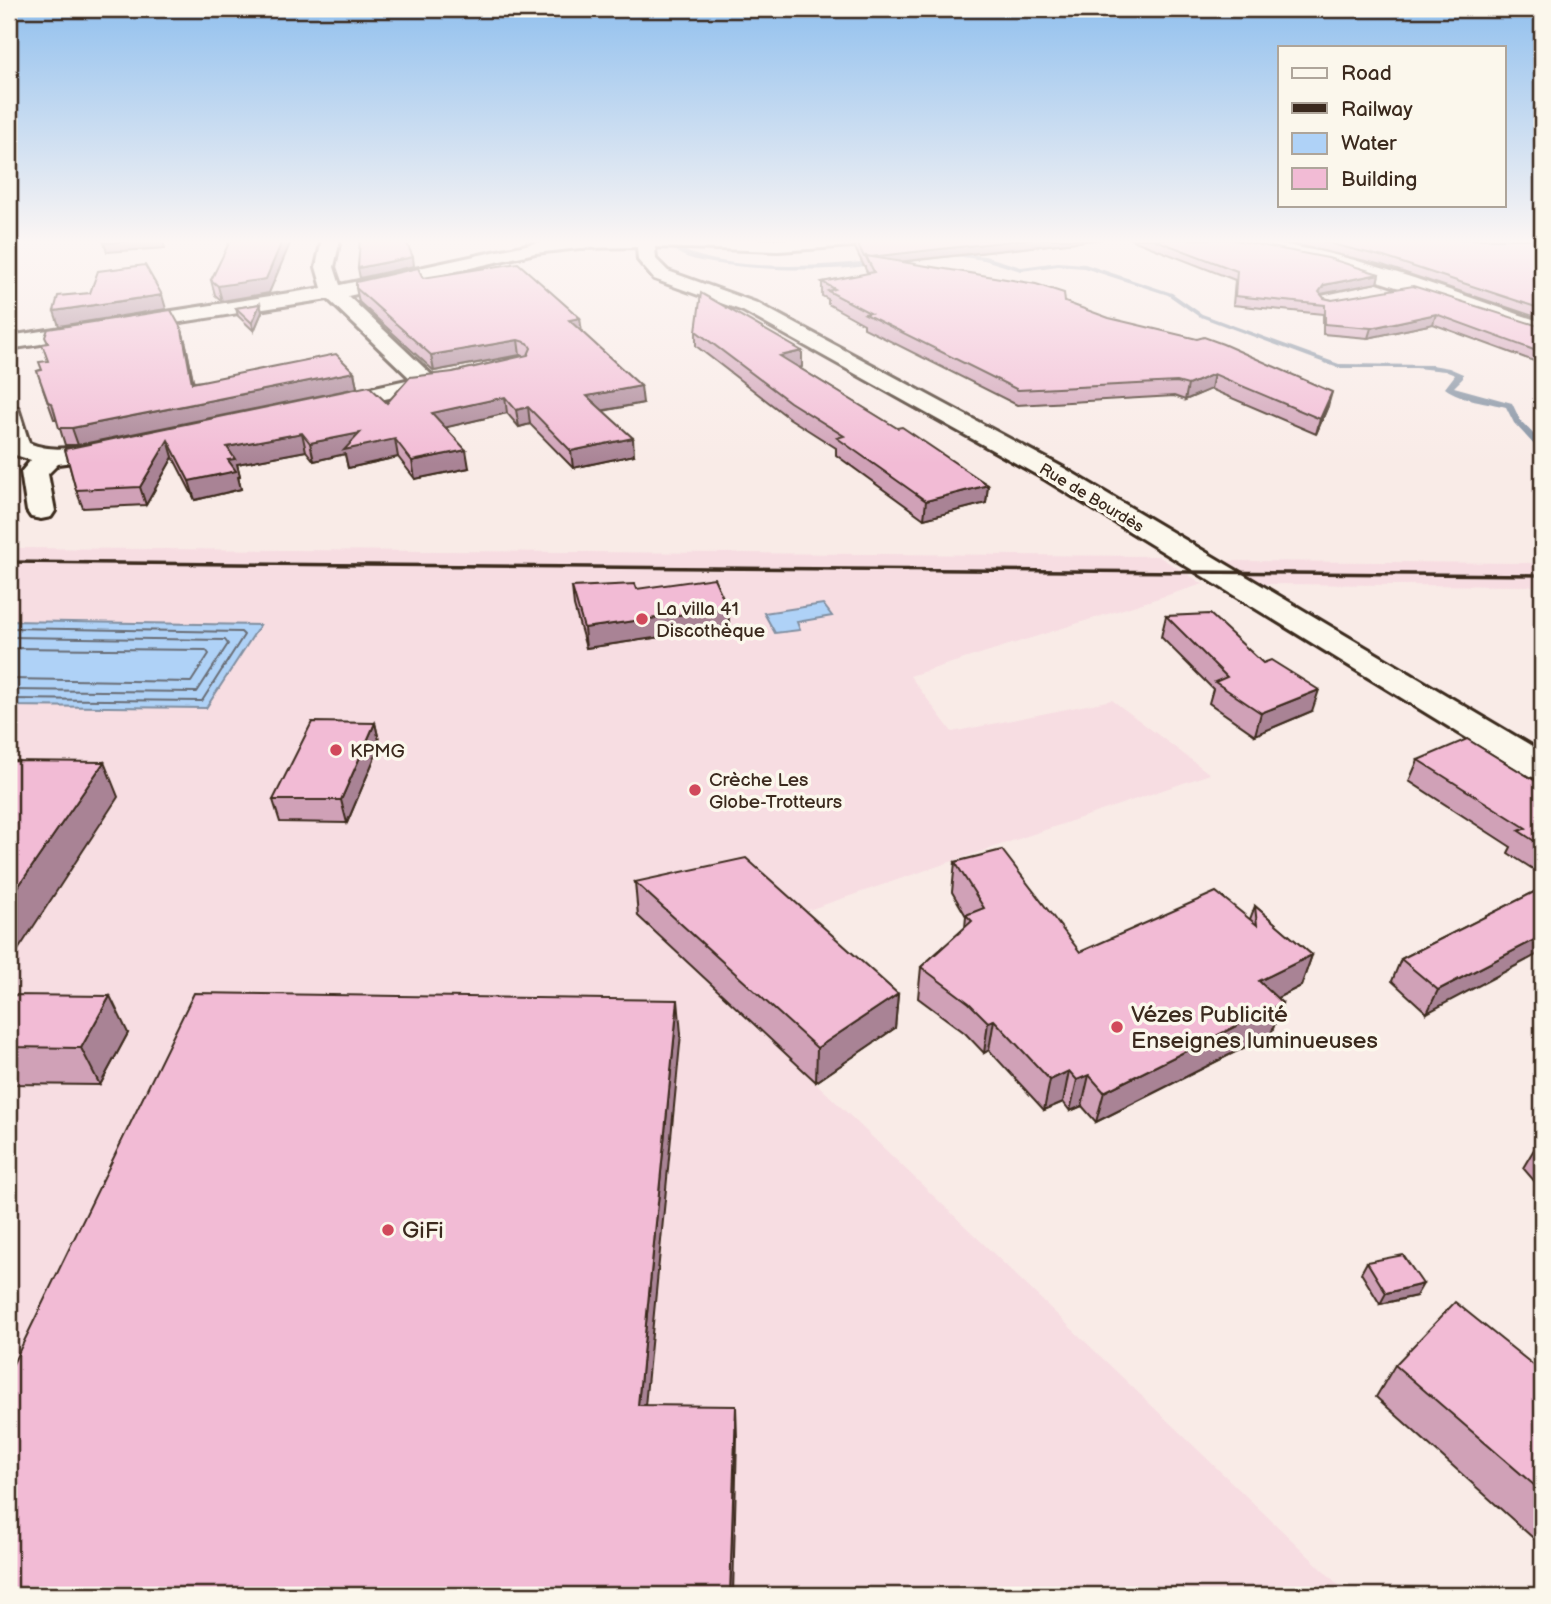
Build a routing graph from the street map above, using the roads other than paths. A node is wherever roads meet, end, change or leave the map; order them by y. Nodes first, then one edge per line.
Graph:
1 (198, 314) edge
2 (356, 314) edge
3 (763, 314) edge
4 (1496, 314) edge
5 (1542, 330) edge
6 (9, 343) edge
7 (302, 410) edge
8 (9, 413) edge
9 (144, 443) edge
10 (51, 457) junction
11 (41, 511) dead end
12 (1542, 768) edge

1 - 6 street
2 - 7 street
3 - 12 street, Rue de Bourdès
4 - 5 street
8 - 10 street
9 - 10 street
10 - 11 street

